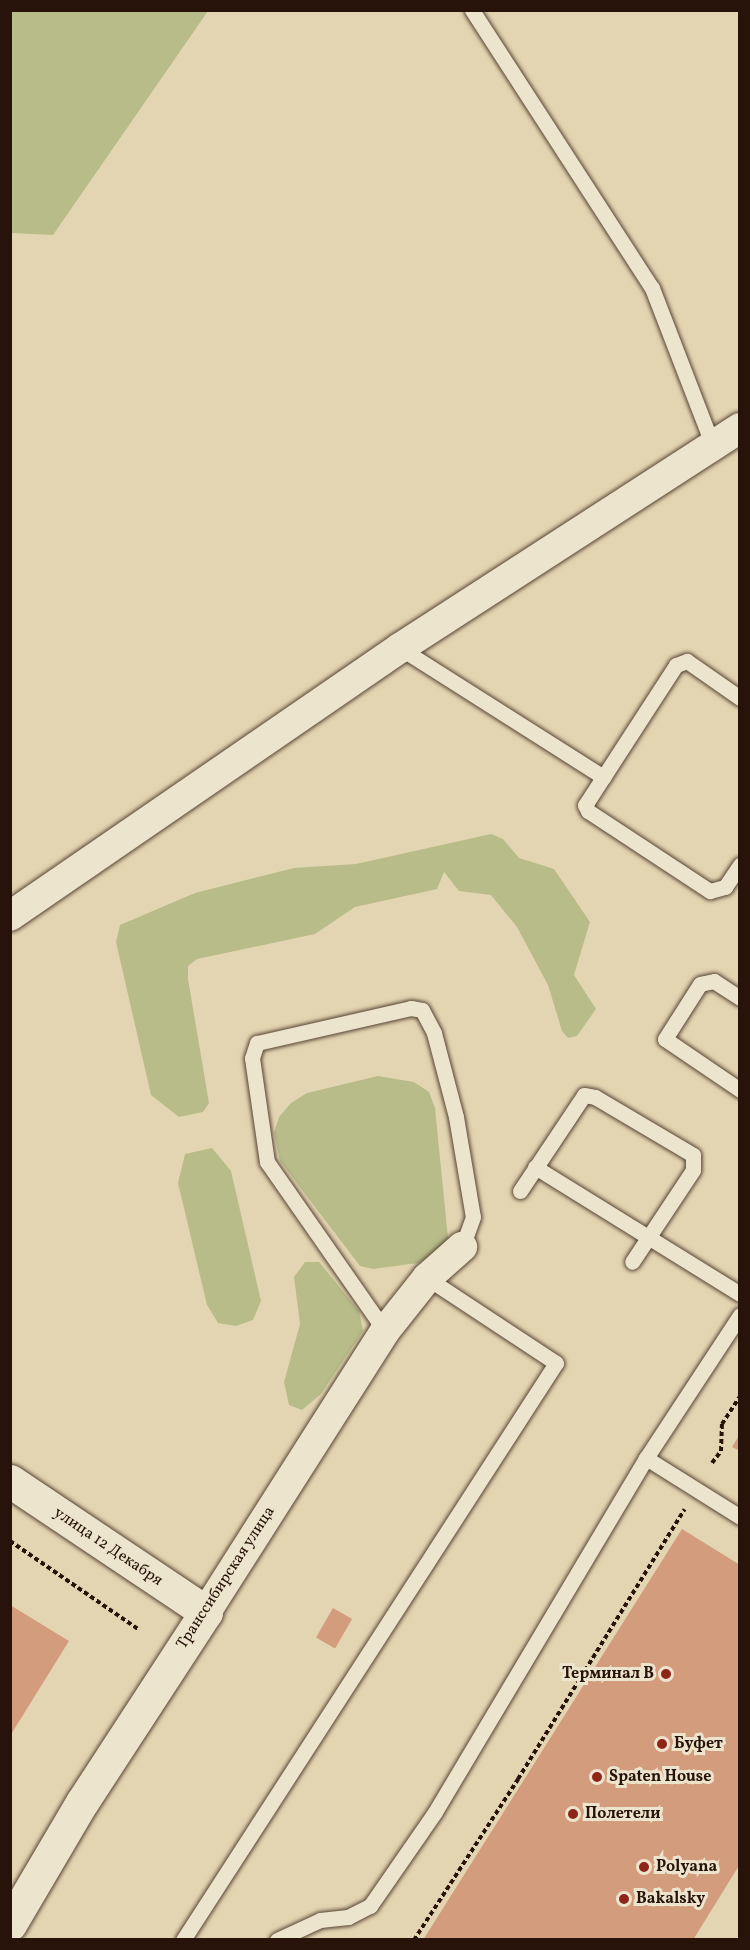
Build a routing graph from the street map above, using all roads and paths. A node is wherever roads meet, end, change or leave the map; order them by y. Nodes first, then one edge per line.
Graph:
1 (472, 10) edge
2 (740, 428) edge
3 (713, 446) junction
4 (400, 648) junction
5 (740, 698) edge
6 (603, 777) junction
7 (740, 865) edge
8 (10, 915) edge
9 (740, 998) edge
10 (740, 1090) edge
11 (535, 1167) junction
12 (520, 1191) dead end
13 (649, 1237) junction
14 (462, 1247) joint
15 (632, 1262) dead end
16 (427, 1278) junction
17 (740, 1294) edge
18 (740, 1315) edge
19 (385, 1331) junction
20 (740, 1396) edge
21 (646, 1458) junction
22 (712, 1463) dead end
23 (10, 1482) edge
24 (687, 1506) dead end
25 (740, 1517) edge
26 (10, 1541) edge
27 (206, 1612) junction
28 (138, 1629) dead end
29 (518, 1779) junction
30 (524, 1783) dead end
31 (10, 1924) edge
32 (184, 1937) edge
33 (277, 1940) edge
34 (414, 1940) edge

1 - 3 lane
2 - 3 street
3 - 4 street
4 - 6 lane
4 - 8 street
5 - 6 lane
6 - 7 lane
9 - 10 lane
11 - 12 lane
11 - 13 lane
11 - 13 lane
13 - 15 lane
13 - 17 lane
14 - 16 street, Транссибирская улица
14 - 19 lane
16 - 19 street, Транссибирская улица
16 - 32 lane
18 - 21 lane
19 - 27 street, Транссибирская улица
20 - 22 path
21 - 25 lane
21 - 33 lane
23 - 27 main road, улица 12 Декабря
24 - 29 path
26 - 28 path
27 - 31 main road, Транссибирская улица
29 - 30 path
29 - 34 path

